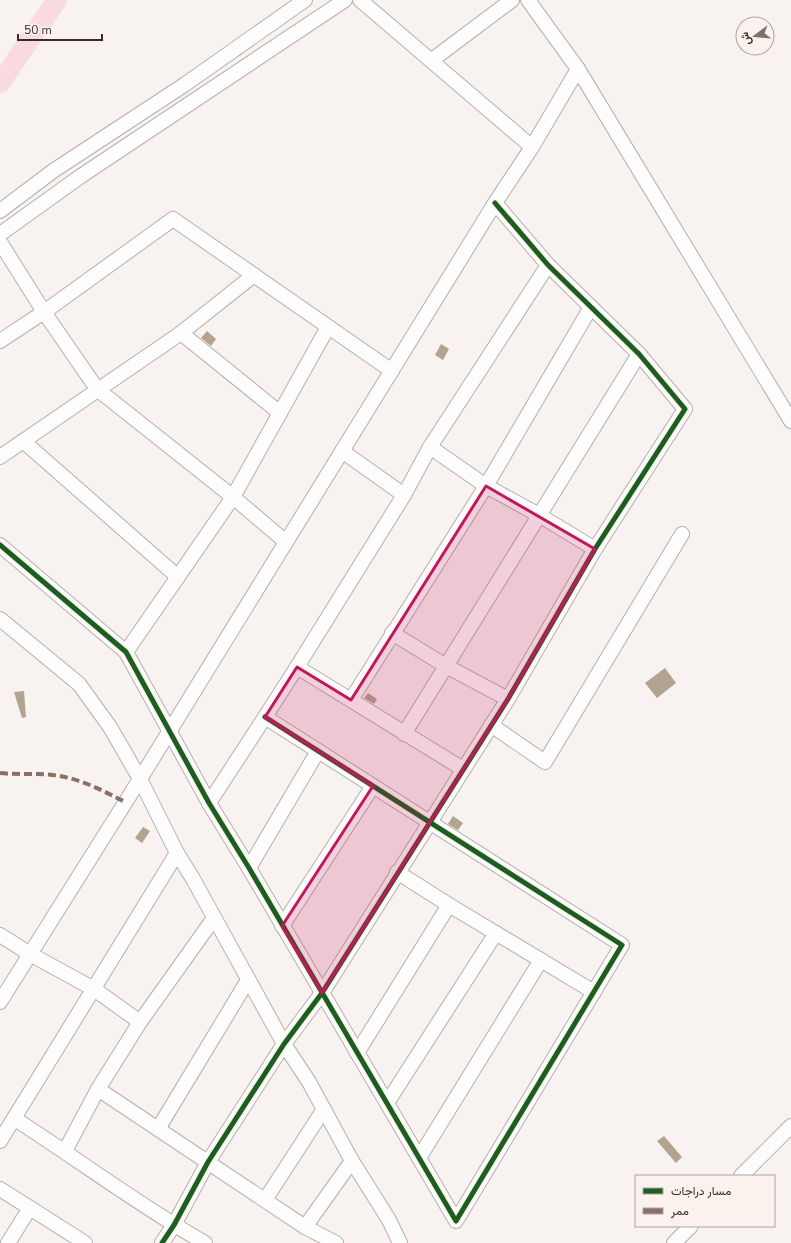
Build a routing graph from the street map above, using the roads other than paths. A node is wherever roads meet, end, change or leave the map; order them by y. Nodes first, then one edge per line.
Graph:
1 (305, 0) edge
2 (346, 0) edge
3 (360, 0) edge
4 (512, 0) edge
5 (528, 0) edge
6 (432, 60) junction
7 (578, 69) junction
8 (532, 147) junction
9 (495, 203) junction
10 (0, 211) edge
11 (0, 234) edge
12 (0, 242) edge
13 (548, 265) junction
14 (254, 275) junction
15 (591, 307) junction
16 (44, 312) junction
17 (328, 327) junction
18 (181, 333) junction
19 (0, 341) edge
20 (639, 354) junction
21 (392, 371) junction
22 (97, 389) junction
23 (280, 413) junction
24 (791, 421) edge
25 (22, 441) junction
26 (430, 447) junction
27 (342, 451) junction
28 (0, 456) edge
29 (486, 486) junction
30 (404, 495) junction
31 (233, 497) junction
32 (539, 515) junction
33 (682, 534) dead end
34 (286, 542) junction
35 (0, 545) edge
36 (595, 549) junction
37 (178, 577) junction
38 (0, 619) edge
39 (392, 633) junction
40 (126, 652) junction
41 (446, 666) junction
42 (297, 667) junction
43 (508, 699) junction
44 (351, 700) junction
45 (265, 717) junction
46 (491, 725) junction
47 (169, 732) junction
48 (404, 734) junction
49 (318, 751) junction
50 (463, 769) junction
51 (140, 779) junction
52 (374, 786) junction
53 (208, 803) junction
54 (429, 822) junction
55 (177, 854) junction
56 (248, 868) junction
57 (397, 872) junction
58 (450, 905) junction
59 (214, 918) junction
60 (282, 926) junction
61 (496, 933) junction
62 (0, 936) edge
63 (30, 954) junction
64 (541, 960) junction
65 (248, 980) junction
66 (94, 989) junction
67 (594, 992) junction
68 (322, 993) junction
69 (0, 1002) edge
70 (140, 1022) junction
71 (284, 1044) junction
72 (357, 1053) junction
73 (98, 1089) junction
74 (387, 1103) junction
75 (324, 1109) junction
76 (15, 1119) junction
77 (791, 1126) edge
78 (158, 1128) junction
79 (0, 1141) edge
80 (65, 1151) junction
81 (419, 1158) junction
82 (352, 1161) junction
83 (208, 1162) junction
84 (742, 1175) edge
85 (0, 1189) edge
86 (265, 1200) junction
87 (30, 1208) junction
88 (174, 1225) junction
89 (305, 1226) junction
90 (690, 1227) edge
91 (80, 1242) edge
92 (8, 1243) edge
93 (162, 1243) edge
94 (205, 1243) edge
95 (336, 1243) edge
96 (400, 1243) edge
97 (674, 1243) edge

1 - 10 street
2 - 11 street
3 - 6 street
4 - 6 street
5 - 7 street
6 - 8 street
7 - 8 street
7 - 24 street
8 - 9 street
9 - 13 street
9 - 21 street
12 - 16 street
13 - 15 street
13 - 26 street
14 - 16 street
14 - 17 street
14 - 18 street
15 - 20 street
15 - 29 street
16 - 19 street
16 - 22 street
17 - 21 street
17 - 23 street
18 - 22 street
18 - 23 street
20 - 32 street
20 - 36 street
21 - 27 street
22 - 25 street
22 - 31 street
23 - 31 street
25 - 28 street
25 - 37 street
26 - 29 street
26 - 30 street
27 - 30 street
27 - 34 street
29 - 32 street
29 - 39 street
30 - 42 street
31 - 34 street
31 - 37 street
32 - 36 street
32 - 41 street
33 - 46 street
34 - 47 street
35 - 40 street
36 - 43 street
37 - 40 street
38 - 51 street
39 - 41 street
39 - 44 street
40 - 47 street
41 - 43 street
41 - 48 street
42 - 44 street
42 - 45 street
43 - 46 street
44 - 48 street
45 - 49 street
45 - 53 street
46 - 50 street
47 - 51 street
47 - 53 street
48 - 50 street
49 - 52 street
49 - 56 street
50 - 54 street
51 - 55 street
51 - 63 street
52 - 54 street
52 - 60 street
53 - 56 street
54 - 57 street
54 - 67 street
55 - 59 street
55 - 66 street
56 - 60 street
57 - 58 street
57 - 68 street
58 - 61 street
58 - 72 street
59 - 65 street
59 - 70 street
60 - 68 street
61 - 64 street
61 - 74 street
62 - 63 street
63 - 66 street
63 - 69 street
64 - 67 street
64 - 81 street
65 - 71 street
65 - 78 street
66 - 70 street
66 - 76 street
67 - 81 street
68 - 71 street
68 - 72 street
70 - 73 street
71 - 75 street
71 - 83 street
72 - 74 street
73 - 78 street
73 - 80 street
74 - 81 street
75 - 82 street
75 - 86 street
76 - 79 street
76 - 80 street
77 - 84 street
78 - 83 street
80 - 88 street
82 - 89 street
82 - 96 street
83 - 86 street
83 - 88 street
85 - 87 street
86 - 89 street
87 - 91 street
87 - 92 street
88 - 93 street
88 - 94 street
89 - 95 street
90 - 97 street

